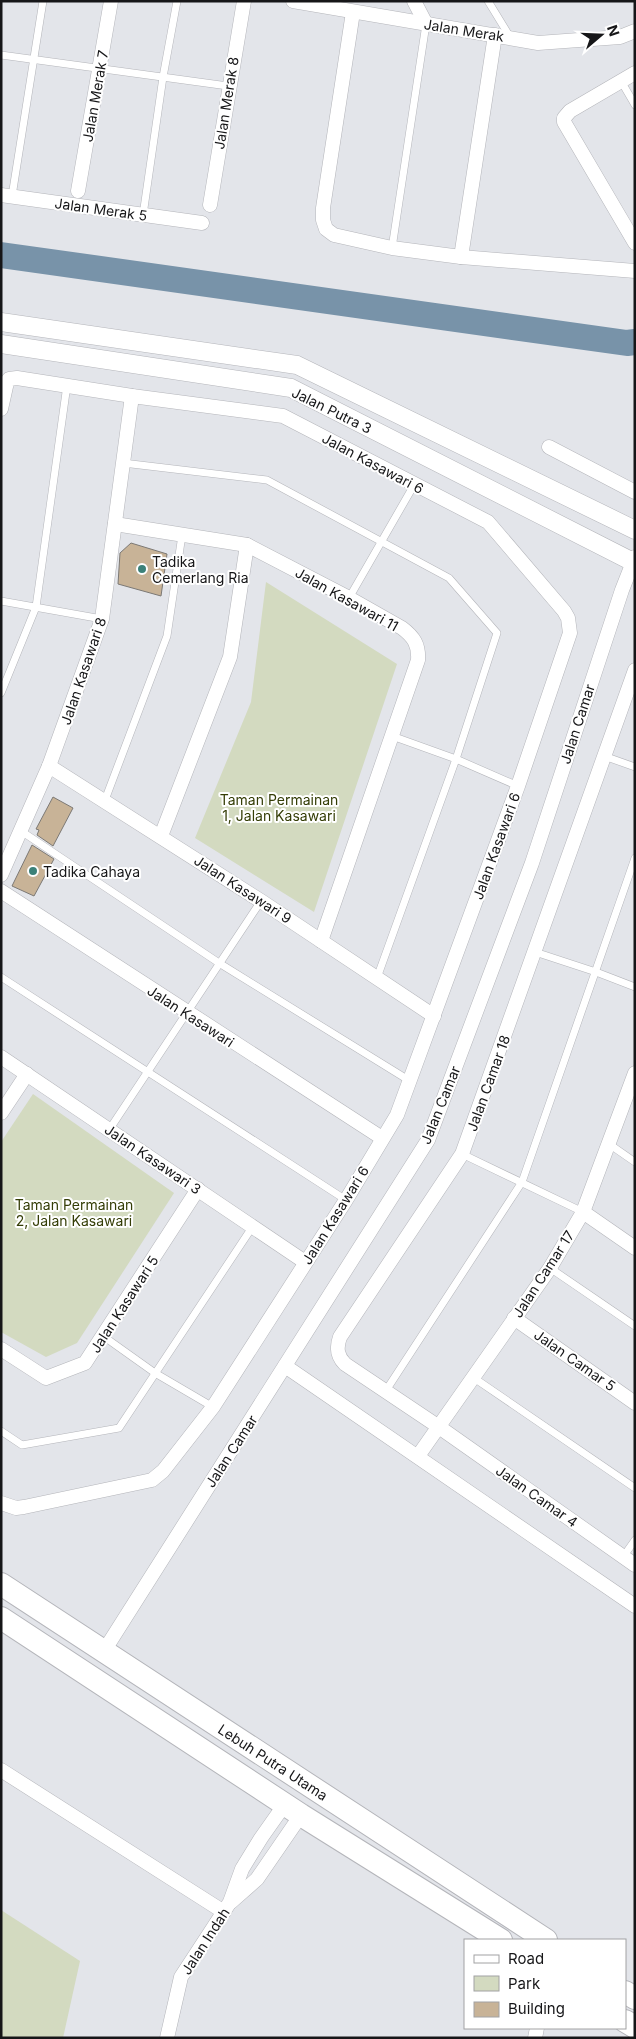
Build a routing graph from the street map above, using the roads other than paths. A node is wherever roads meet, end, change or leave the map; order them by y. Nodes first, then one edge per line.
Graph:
1 (44, 1) edge
2 (111, 1) edge
3 (177, 1) edge
4 (244, 1) edge
5 (293, 1) edge
6 (414, 1) edge
7 (488, 1) edge
8 (353, 12) junction
9 (426, 24) junction
10 (635, 31) edge
11 (495, 35) junction
12 (511, 38) junction
13 (1, 55) edge
14 (35, 60) junction
15 (100, 68) junction
16 (635, 73) edge
17 (163, 77) junction
18 (621, 81) junction
19 (228, 86) junction
20 (635, 105) edge
21 (78, 191) dead end
22 (7, 196) edge
23 (210, 205) dead end
24 (143, 216) junction
25 (202, 224) dead end
26 (635, 242) edge
27 (392, 248) junction
28 (461, 257) junction
29 (635, 271) edge
30 (1, 322) edge
31 (1, 344) edge
32 (67, 385) junction
33 (132, 396) junction
34 (1, 409) edge
35 (549, 446) dead end
36 (123, 463) junction
37 (414, 485) junction
38 (635, 492) edge
39 (115, 524) junction
40 (635, 530) edge
41 (182, 535) junction
42 (380, 542) junction
43 (247, 545) junction
44 (634, 560) edge
45 (350, 598) junction
46 (1, 601) edge
47 (36, 607) junction
48 (102, 619) junction
49 (635, 670) edge
50 (1, 693) edge
51 (392, 736) junction
52 (604, 756) junction
53 (456, 759) junction
54 (49, 766) junction
55 (635, 767) edge
56 (518, 786) junction
57 (105, 800) junction
58 (21, 831) junction
59 (162, 836) junction
60 (635, 858) edge
61 (1, 875) edge
62 (1, 892) edge
63 (261, 901) junction
64 (321, 941) junction
65 (535, 952) junction
66 (220, 963) junction
67 (596, 972) junction
68 (1, 977) edge
69 (377, 978) junction
70 (635, 987) edge
71 (186, 1013) junction
72 (434, 1016) junction
73 (1, 1057) edge
74 (148, 1071) junction
75 (27, 1074) junction
76 (410, 1081) junction
77 (633, 1083) edge
78 (1, 1113) edge
79 (109, 1130) junction
80 (382, 1138) junction
81 (609, 1144) junction
82 (462, 1154) junction
83 (635, 1162) edge
84 (522, 1182) junction
85 (198, 1189) junction
86 (346, 1200) junction
87 (583, 1212) junction
88 (253, 1226) junction
89 (635, 1248) edge
90 (305, 1262) junction
91 (550, 1268) junction
92 (514, 1318) junction
93 (635, 1326) edge
94 (103, 1336) junction
95 (1, 1349) edge
96 (285, 1366) junction
97 (155, 1373) junction
98 (474, 1378) junction
99 (385, 1392) junction
100 (635, 1403) edge
101 (213, 1407) junction
102 (439, 1427) junction
103 (1, 1431) edge
104 (418, 1456) junction
105 (635, 1488) edge
106 (1, 1503) edge
107 (635, 1540) edge
108 (623, 1557) junction
109 (635, 1565) edge
110 (1, 1584) edge
111 (635, 1606) edge
112 (1, 1618) edge
113 (104, 1651) junction
114 (1, 1770) edge
115 (293, 1810) junction
116 (227, 1908) junction
117 (499, 1939) edge
118 (544, 1939) edge
119 (167, 2038) edge

1 - 14 lane
2 - 15 street, Jalan Merak 7
3 - 17 lane
4 - 19 street, Jalan Merak 8
5 - 8 street, Jalan Merak
6 - 9 street
7 - 12 lane
8 - 9 street, Jalan Merak
8 - 27 street
9 - 11 street, Jalan Merak
9 - 27 lane
10 - 12 street, Jalan Merak
11 - 12 street, Jalan Merak
11 - 28 street
13 - 14 lane
14 - 15 lane
14 - 22 lane
15 - 17 lane
15 - 21 street, Jalan Merak 7
16 - 18 street
17 - 19 lane
17 - 24 lane
18 - 20 lane
18 - 26 street
19 - 23 street, Jalan Merak 8
22 - 24 street, Jalan Merak 5
24 - 25 street, Jalan Merak 5
27 - 28 street
28 - 29 street
30 - 40 street, Jalan Putra 3
31 - 44 street, Jalan Putra 3
32 - 33 street, Jalan Kasawari 6
32 - 34 street, Jalan Kasawari 6
32 - 47 lane
33 - 36 street, Jalan Kasawari 8
33 - 37 street, Jalan Kasawari 6
35 - 38 street
36 - 39 street, Jalan Kasawari 8
36 - 42 lane
37 - 42 lane
37 - 56 street, Jalan Kasawari 6
39 - 41 street, Jalan Kasawari 11
39 - 48 street, Jalan Kasawari 8
41 - 43 street, Jalan Kasawari 11
41 - 57 lane
42 - 45 lane
42 - 53 lane
43 - 45 street, Jalan Kasawari 11
43 - 59 street
44 - 96 street, Jalan Camar
45 - 51 street, Jalan Kasawari 11
46 - 47 lane
47 - 48 lane
47 - 50 lane
48 - 54 street, Jalan Kasawari 8
49 - 52 street, Jalan Camar 18
51 - 53 lane
51 - 64 street, Jalan Kasawari 11
52 - 55 lane
52 - 65 street, Jalan Camar 18
53 - 56 lane
53 - 69 lane
54 - 57 street, Jalan Kasawari 9
54 - 58 street, Jalan Kasawari 8
56 - 72 street, Jalan Kasawari 6
57 - 59 street, Jalan Kasawari 9
58 - 61 street, Jalan Kasawari 8
58 - 66 lane
59 - 63 street, Jalan Kasawari 9
60 - 67 lane
62 - 71 street, Jalan Kasawari
63 - 64 street, Jalan Kasawari 9
63 - 66 lane
64 - 69 street, Jalan Kasawari 9
65 - 67 lane
65 - 82 street, Jalan Camar 18
66 - 71 lane
66 - 76 lane
67 - 70 lane
67 - 84 lane
68 - 74 lane
69 - 72 street, Jalan Kasawari 9
71 - 74 lane
71 - 80 street, Jalan Kasawari
72 - 76 street, Jalan Kasawari 6
73 - 75 street, Jalan Kasawari 3
74 - 79 lane
74 - 86 lane
75 - 78 street
75 - 79 street, Jalan Kasawari 3
76 - 80 street, Jalan Kasawari 6
77 - 81 street, Jalan Camar 17
79 - 85 street, Jalan Kasawari 3
80 - 86 street, Jalan Kasawari 6
81 - 83 lane
81 - 87 street, Jalan Camar 17
82 - 84 lane
82 - 99 street, Jalan Camar 18
84 - 87 lane
84 - 99 lane
85 - 88 street, Jalan Kasawari 3
85 - 94 street, Jalan Kasawari 5
86 - 90 street, Jalan Kasawari 6
87 - 89 street
87 - 91 street, Jalan Camar 17
88 - 90 street, Jalan Kasawari 3
88 - 97 lane
90 - 101 street, Jalan Kasawari 6
91 - 92 street, Jalan Camar 17
91 - 93 lane
92 - 98 street, Jalan Camar 17
92 - 100 street, Jalan Camar 5
94 - 95 street, Jalan Kasawari 5
94 - 97 lane
96 - 104 street
96 - 113 street, Jalan Camar
97 - 101 lane
97 - 103 lane
98 - 102 street, Jalan Camar 17
98 - 105 lane
99 - 102 street, Jalan Camar 18
101 - 106 street, Jalan Kasawari 6
102 - 104 street, Jalan Camar 17
102 - 108 street, Jalan Camar 4
104 - 111 street
107 - 108 lane
108 - 109 street, Jalan Camar 4
110 - 113 main road, Lebuh Putra Utama
112 - 115 main road, Lebuh Putra Utama
113 - 118 main road, Lebuh Putra Utama
114 - 116 street
115 - 116 street, Jalan Indah
115 - 116 street, Jalan Indah
115 - 117 main road, Lebuh Putra Utama
116 - 119 street, Jalan Indah

